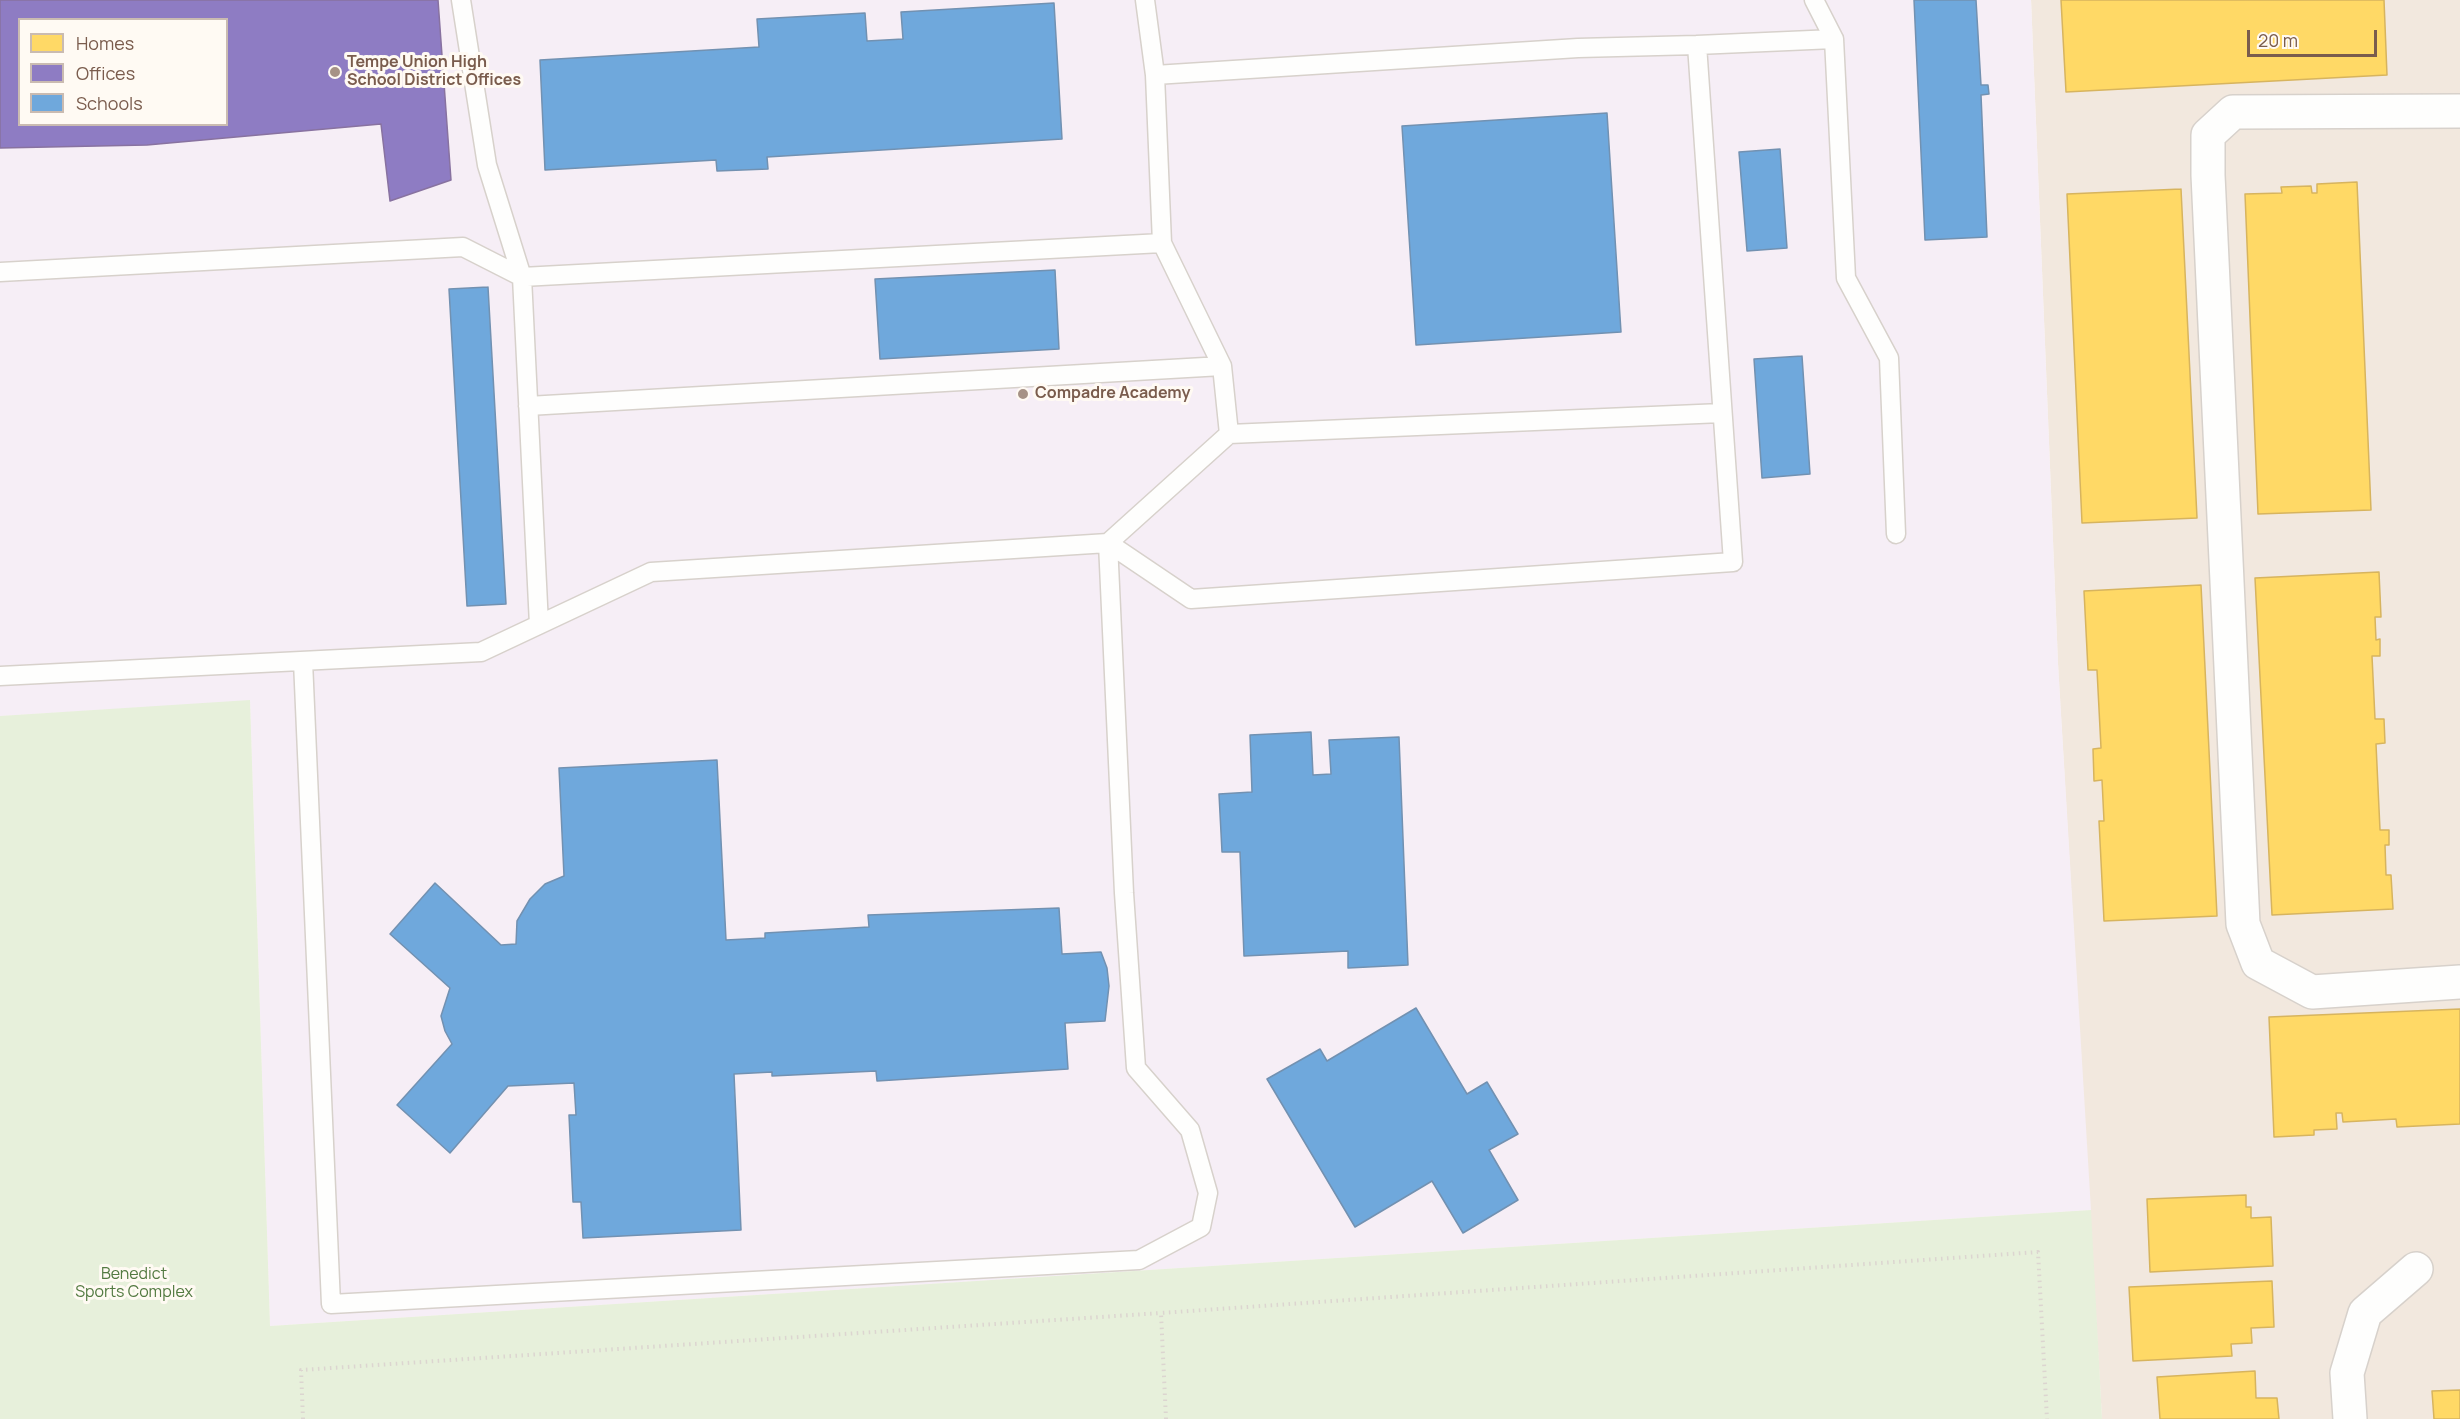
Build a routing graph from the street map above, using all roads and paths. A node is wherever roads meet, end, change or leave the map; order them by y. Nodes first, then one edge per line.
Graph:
1 (461, 0) edge
2 (1145, 0) edge
3 (1814, 0) edge
4 (1834, 39) junction
5 (1697, 45) junction
6 (1155, 75) junction
7 (2460, 111) edge
8 (1162, 243) junction
9 (0, 272) edge
10 (522, 277) junction
11 (1222, 366) junction
12 (528, 406) junction
13 (1722, 413) junction
14 (1229, 434) junction
15 (1896, 534) dead end
16 (1108, 543) junction
17 (539, 625) junction
18 (303, 661) junction
19 (0, 676) edge
20 (2460, 982) edge
21 (2416, 1269) dead end
22 (1161, 1313) junction
23 (303, 1419) edge
24 (1166, 1419) edge
25 (2047, 1419) edge
26 (2350, 1419) edge

1 - 10 lane
2 - 6 lane
3 - 4 lane
4 - 5 lane
4 - 15 lane
5 - 6 lane
5 - 13 lane
6 - 8 lane
7 - 20 street
8 - 10 lane
8 - 11 lane
9 - 10 lane
10 - 12 lane
11 - 12 lane
11 - 14 lane
12 - 17 lane
13 - 14 lane
13 - 16 lane
14 - 16 lane
16 - 17 lane
16 - 18 lane
17 - 18 lane
18 - 19 lane
21 - 26 street
22 - 23 path
22 - 24 path
22 - 25 path

